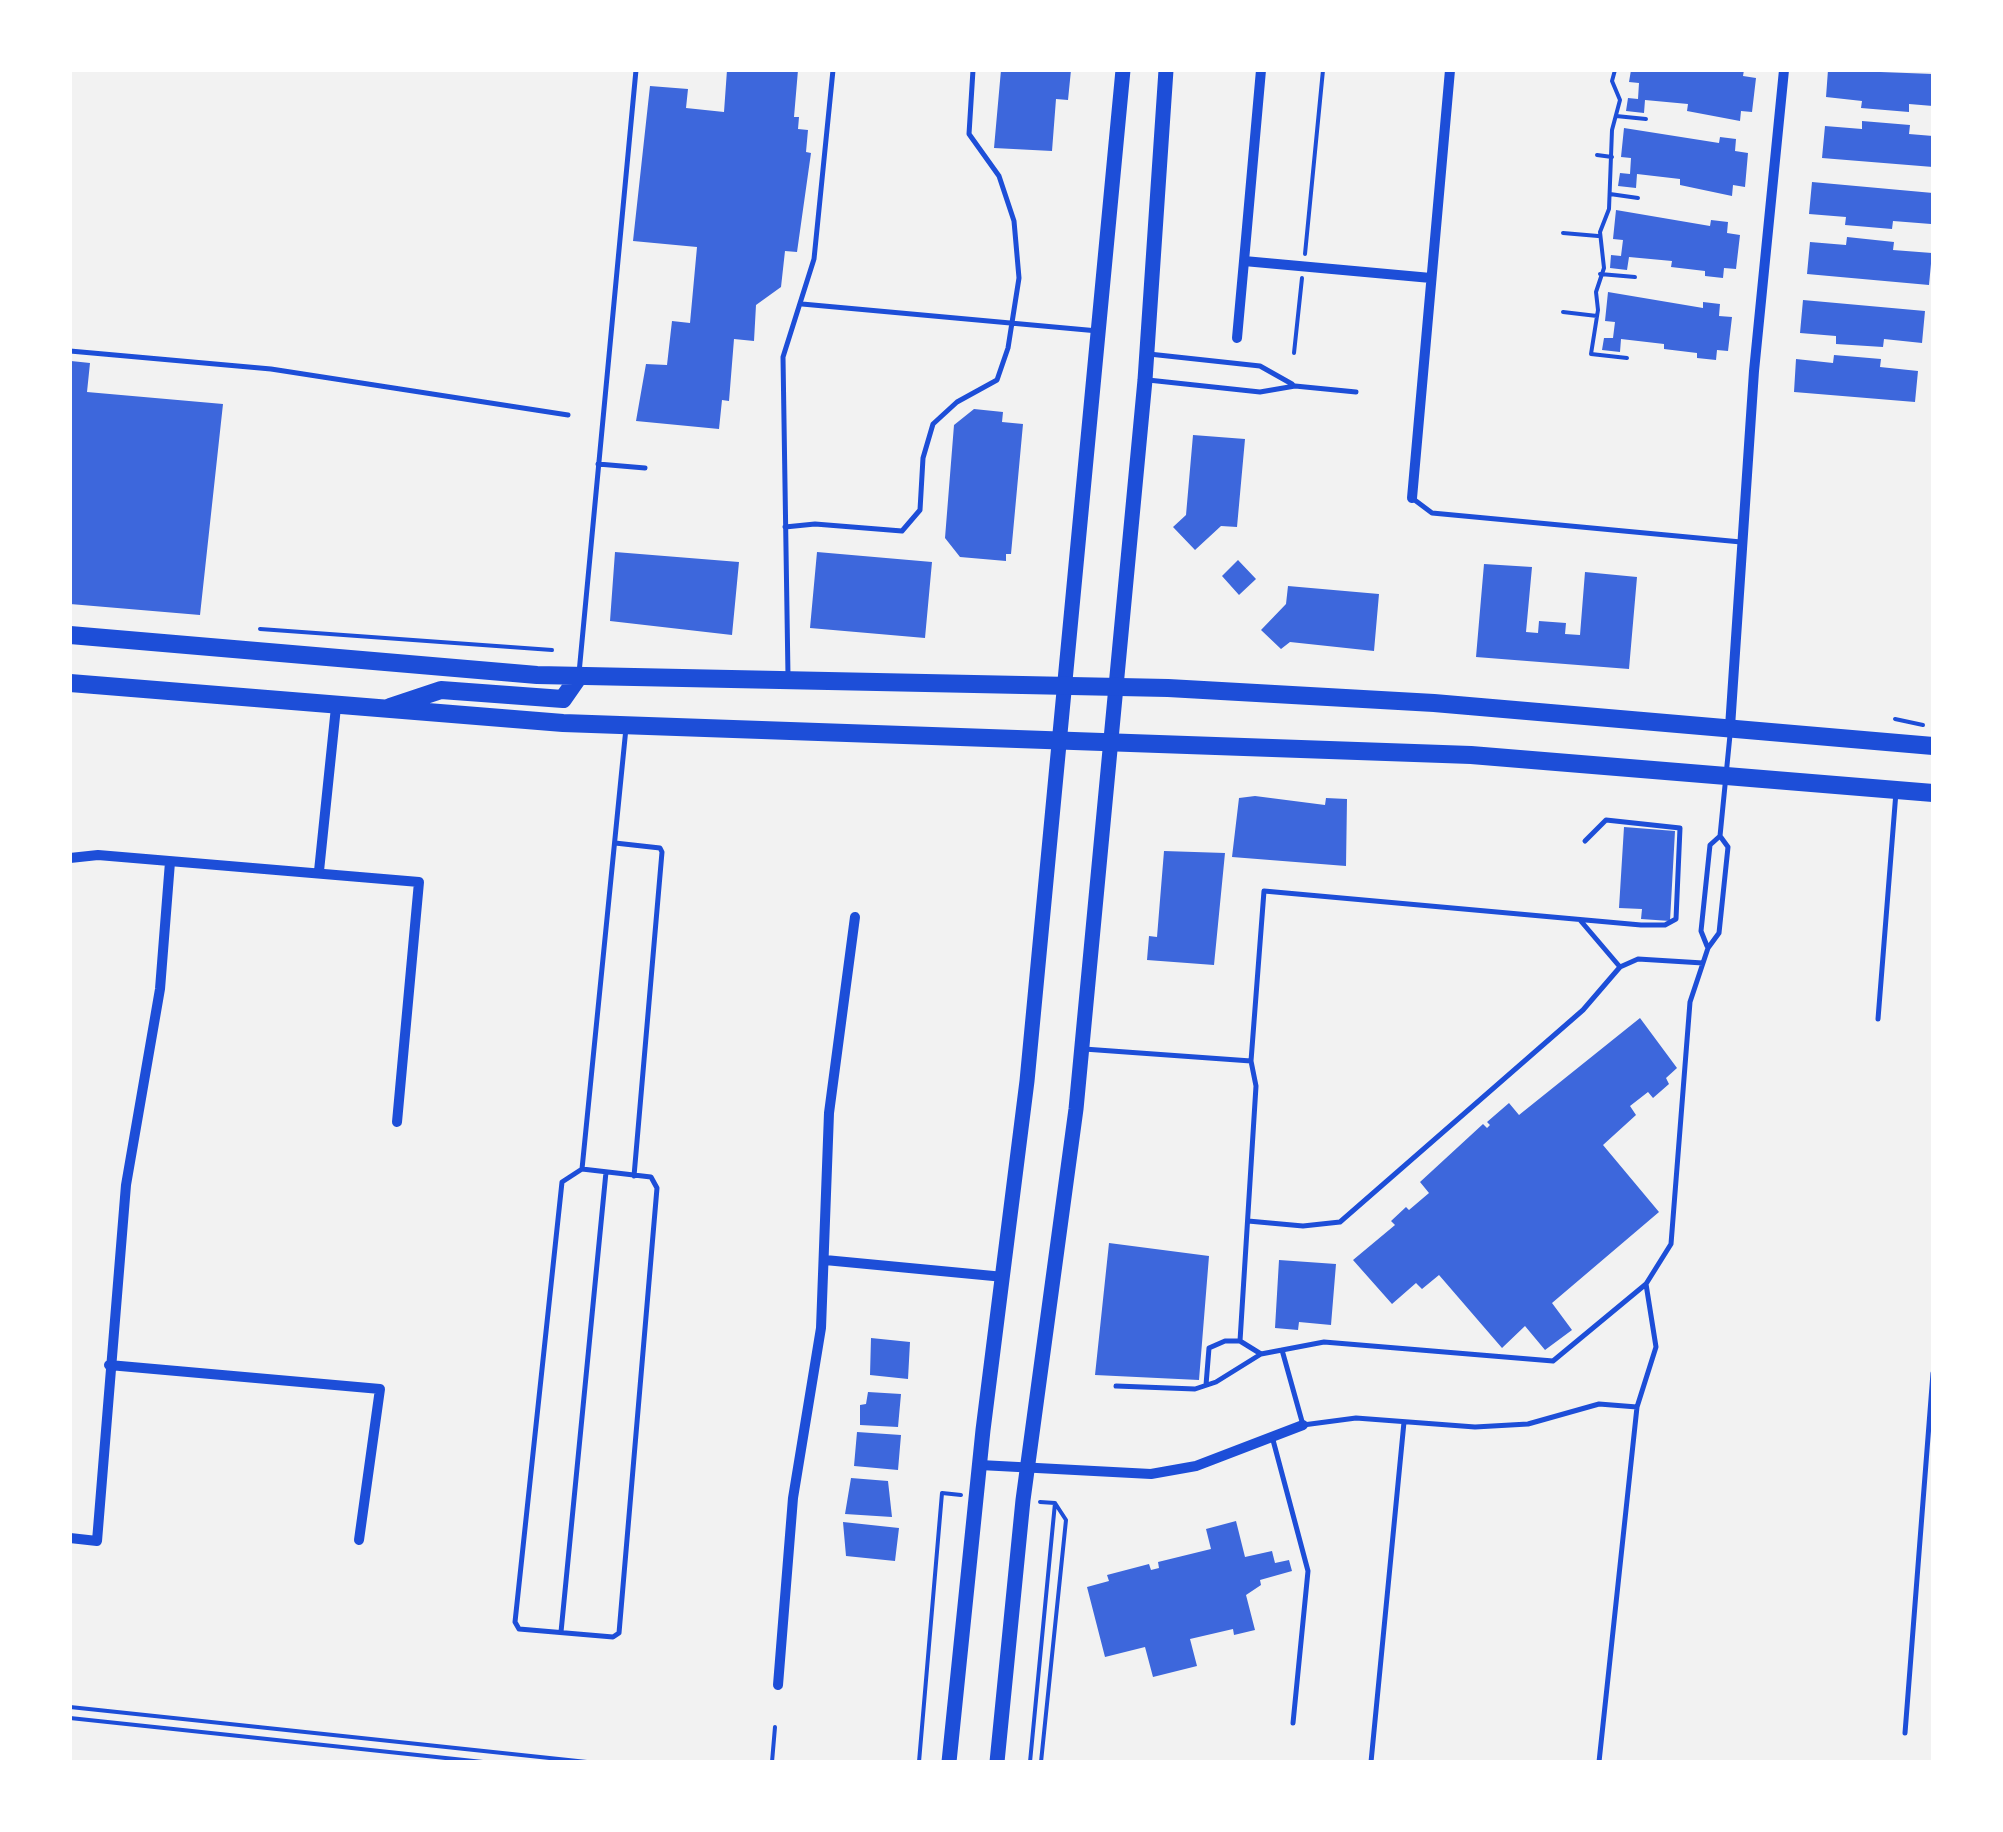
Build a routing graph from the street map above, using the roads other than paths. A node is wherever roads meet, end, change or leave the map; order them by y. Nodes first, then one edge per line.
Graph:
1 (636, 70) edge
2 (833, 70) edge
3 (973, 70) edge
4 (1123, 70) edge
5 (1166, 70) edge
6 (1262, 70) edge
7 (1450, 70) edge
8 (1784, 70) edge
9 (1244, 261) junction
10 (1431, 278) junction
11 (802, 304) junction
12 (1012, 324) junction
13 (1098, 332) junction
14 (1237, 338) dead end
15 (70, 350) edge
16 (1147, 353) junction
17 (1145, 380) junction
18 (1295, 386) junction
19 (1356, 392) dead end
20 (568, 415) dead end
21 (598, 464) junction
22 (645, 468) dead end
23 (1412, 498) joint
24 (785, 527) junction
25 (1741, 542) junction
26 (70, 635) edge
27 (579, 676) junction
28 (788, 680) junction
29 (70, 683) edge
30 (1063, 686) junction
31 (1115, 686) junction
32 (336, 707) junction
33 (380, 710) junction
34 (627, 725) junction
35 (1730, 727) junction
36 (1059, 738) junction
37 (1110, 739) junction
38 (1933, 746) edge
39 (1726, 776) junction
40 (1896, 790) junction
41 (1933, 793) edge
42 (1720, 836) junction
43 (1585, 841) dead end
44 (615, 843) junction
45 (70, 858) edge
46 (170, 862) junction
47 (319, 871) junction
48 (855, 917) dead end
49 (1578, 918) junction
50 (1708, 948) junction
51 (1703, 963) junction
52 (1620, 967) junction
53 (1878, 1019) dead end
54 (1082, 1048) junction
55 (1251, 1061) junction
56 (397, 1122) dead end
57 (582, 1169) junction
58 (606, 1172) junction
59 (634, 1176) junction
60 (1247, 1221) junction
61 (825, 1260) junction
62 (1004, 1277) junction
63 (1646, 1284) junction
64 (1240, 1340) junction
65 (1282, 1350) junction
66 (1261, 1354) junction
67 (109, 1365) junction
68 (1933, 1373) edge
69 (1206, 1385) junction
70 (1116, 1386) dead end
71 (1932, 1396) edge
72 (1637, 1407) junction
73 (1404, 1421) junction
74 (1303, 1425) junction
75 (1272, 1437) junction
76 (980, 1465) junction
77 (1027, 1469) junction
78 (70, 1538) edge
79 (358, 1540) dead end
80 (561, 1632) junction
81 (778, 1685) dead end
82 (1294, 1723) dead end
83 (1905, 1733) dead end
84 (949, 1762) edge
85 (997, 1762) edge
86 (1371, 1762) edge
87 (1599, 1762) edge

1 - 21 lane
2 - 11 lane
3 - 12 lane
4 - 13 main road
5 - 16 main road
6 - 9 street
7 - 10 street
8 - 25 street
9 - 10 street
9 - 14 street
10 - 23 street
11 - 12 lane
11 - 24 lane
12 - 13 lane
12 - 24 lane
13 - 30 main road
15 - 20 lane
16 - 17 main road
16 - 18 lane
17 - 18 lane
17 - 31 main road
18 - 19 lane
21 - 22 lane
21 - 27 lane
23 - 25 lane
24 - 28 lane
25 - 35 street
26 - 27 main road
27 - 28 main road
27 - 33 main road
28 - 30 main road
29 - 32 main road
30 - 31 main road
30 - 36 main road
31 - 35 main road
31 - 37 main road
32 - 33 main road
32 - 47 street
33 - 34 main road
34 - 36 main road
34 - 44 lane
35 - 38 main road
35 - 39 lane
36 - 37 main road
36 - 62 main road
37 - 39 main road
37 - 54 main road
39 - 40 main road
39 - 42 lane
40 - 41 main road
40 - 53 lane
42 - 50 lane
42 - 50 lane
43 - 49 lane
44 - 57 lane
44 - 59 lane
45 - 46 street
46 - 47 street
46 - 67 street
47 - 56 street
48 - 61 street
49 - 52 lane
49 - 55 lane
50 - 51 lane
51 - 52 lane
51 - 63 lane
52 - 60 lane
54 - 55 lane
54 - 77 main road
55 - 60 lane
57 - 58 lane
57 - 80 lane
58 - 59 lane
58 - 80 lane
59 - 80 lane
60 - 64 lane
61 - 62 street
61 - 81 street
62 - 76 main road
63 - 65 lane
63 - 72 lane
64 - 66 lane
64 - 69 lane
65 - 66 lane
65 - 74 lane
66 - 69 lane
67 - 78 street
67 - 79 street
68 - 71 lane
69 - 70 lane
71 - 83 lane
72 - 73 lane
72 - 87 lane
73 - 74 lane
73 - 86 lane
74 - 75 street
75 - 77 street
75 - 82 lane
76 - 77 street
76 - 84 main road
77 - 85 main road

